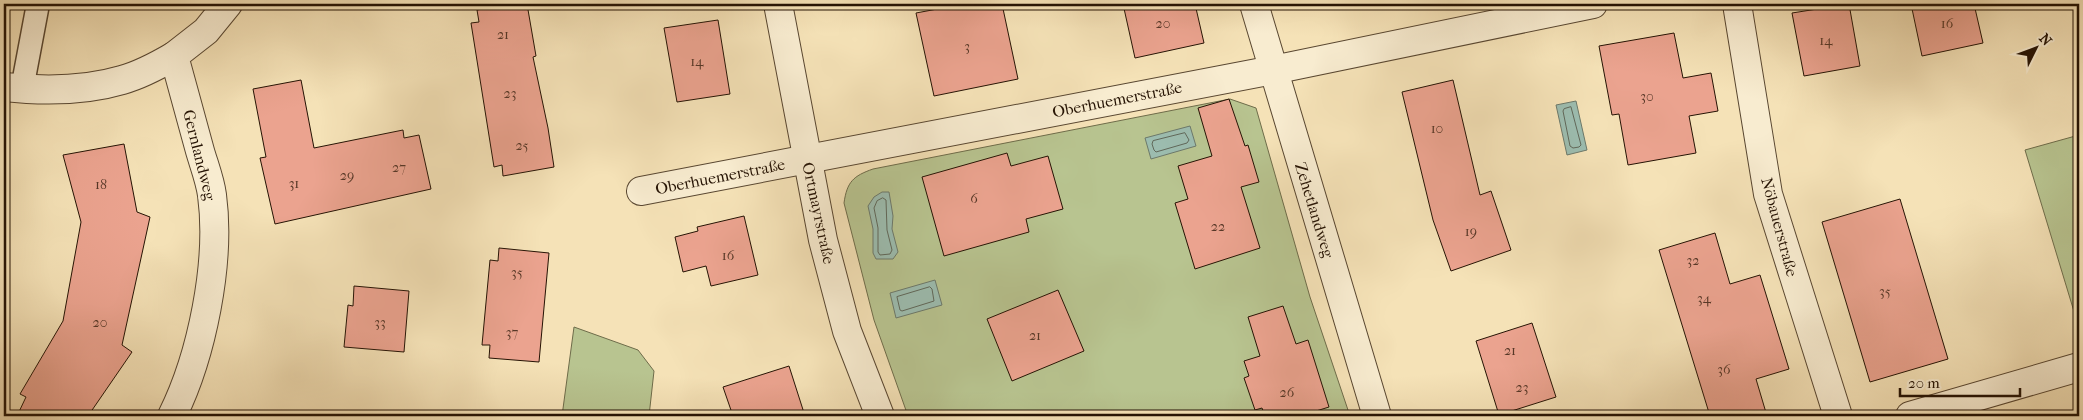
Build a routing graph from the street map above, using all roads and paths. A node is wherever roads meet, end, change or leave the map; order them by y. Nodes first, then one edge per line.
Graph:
1 (38, 4) edge
2 (228, 4) edge
3 (778, 4) edge
4 (1254, 4) edge
5 (1593, 4) edge
6 (1737, 4) edge
7 (174, 56) junction
8 (1273, 70) junction
9 (13, 88) edge
10 (808, 158) junction
11 (641, 191) dead end
12 (2079, 366) edge
13 (172, 416) edge
14 (880, 416) edge
15 (1377, 416) edge
16 (1838, 416) edge
17 (1910, 416) edge

1 - 9 lane
2 - 7 street
3 - 10 street, Ortmayrstraße
4 - 8 street, Zehetlandweg
5 - 8 street, Oberhuemerstraße
6 - 16 street, Nöbauerstraße
7 - 9 street
7 - 13 street, Gernlandweg
8 - 10 street, Oberhuemerstraße
8 - 15 street, Zehetlandweg
10 - 11 street, Oberhuemerstraße
10 - 14 street, Ortmayrstraße
12 - 17 street

